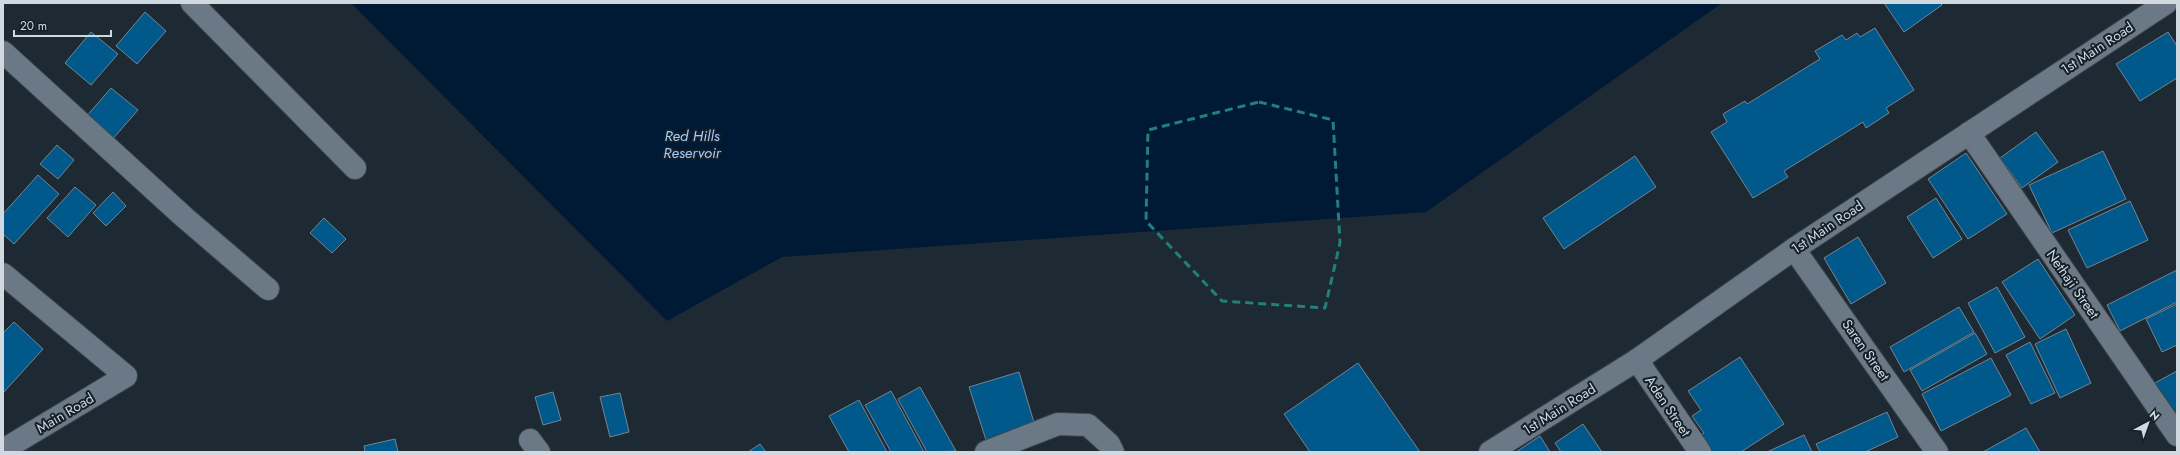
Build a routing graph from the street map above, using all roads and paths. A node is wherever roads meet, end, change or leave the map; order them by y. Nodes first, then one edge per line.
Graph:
1 (192, 3) edge
2 (2166, 3) edge
3 (3, 52) edge
4 (1968, 133) junction
5 (355, 168) dead end
6 (1794, 249) junction
7 (3, 274) edge
8 (268, 289) dead end
9 (1637, 360) junction
10 (2177, 435) edge
11 (3, 450) edge
12 (986, 452) edge
13 (1113, 452) edge
14 (1490, 452) edge
15 (1700, 452) edge
16 (1938, 452) edge

1 - 5 street
2 - 4 street, 1st Main Road
3 - 8 street
4 - 6 street, 1st Main Road
4 - 10 street, Nethaji Street
6 - 9 street, 1st Main Road
6 - 16 street, Saren Street
7 - 11 street, Main Road
9 - 14 street, 1st Main Road
9 - 15 street, Aden Street
12 - 13 street

